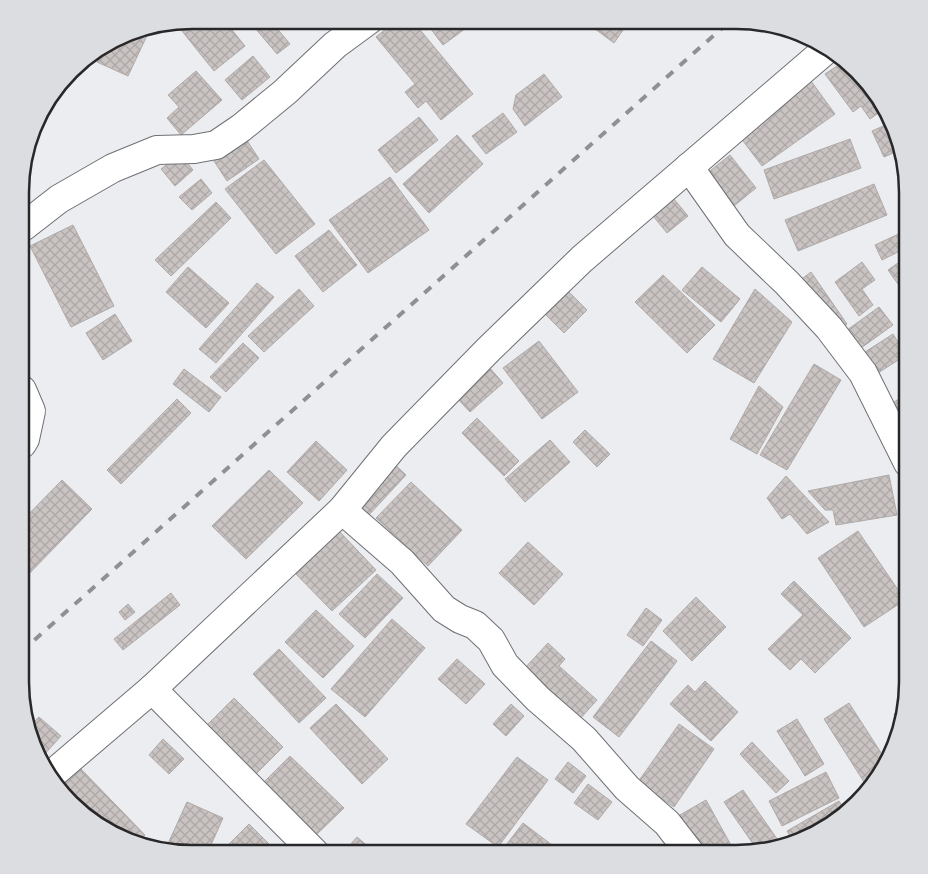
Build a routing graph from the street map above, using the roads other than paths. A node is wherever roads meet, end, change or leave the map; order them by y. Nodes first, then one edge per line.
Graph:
1 (356, 29) edge
2 (822, 53) edge
3 (690, 167) junction
4 (29, 220) edge
5 (29, 406) edge
6 (29, 420) edge
7 (899, 445) edge
8 (342, 510) junction
9 (152, 689) junction
10 (55, 772) edge
11 (307, 845) edge
12 (684, 845) edge

1 - 4 street
2 - 3 street
3 - 7 street
3 - 8 street
5 - 6 street
8 - 9 street
8 - 12 street
9 - 10 street
9 - 11 street

